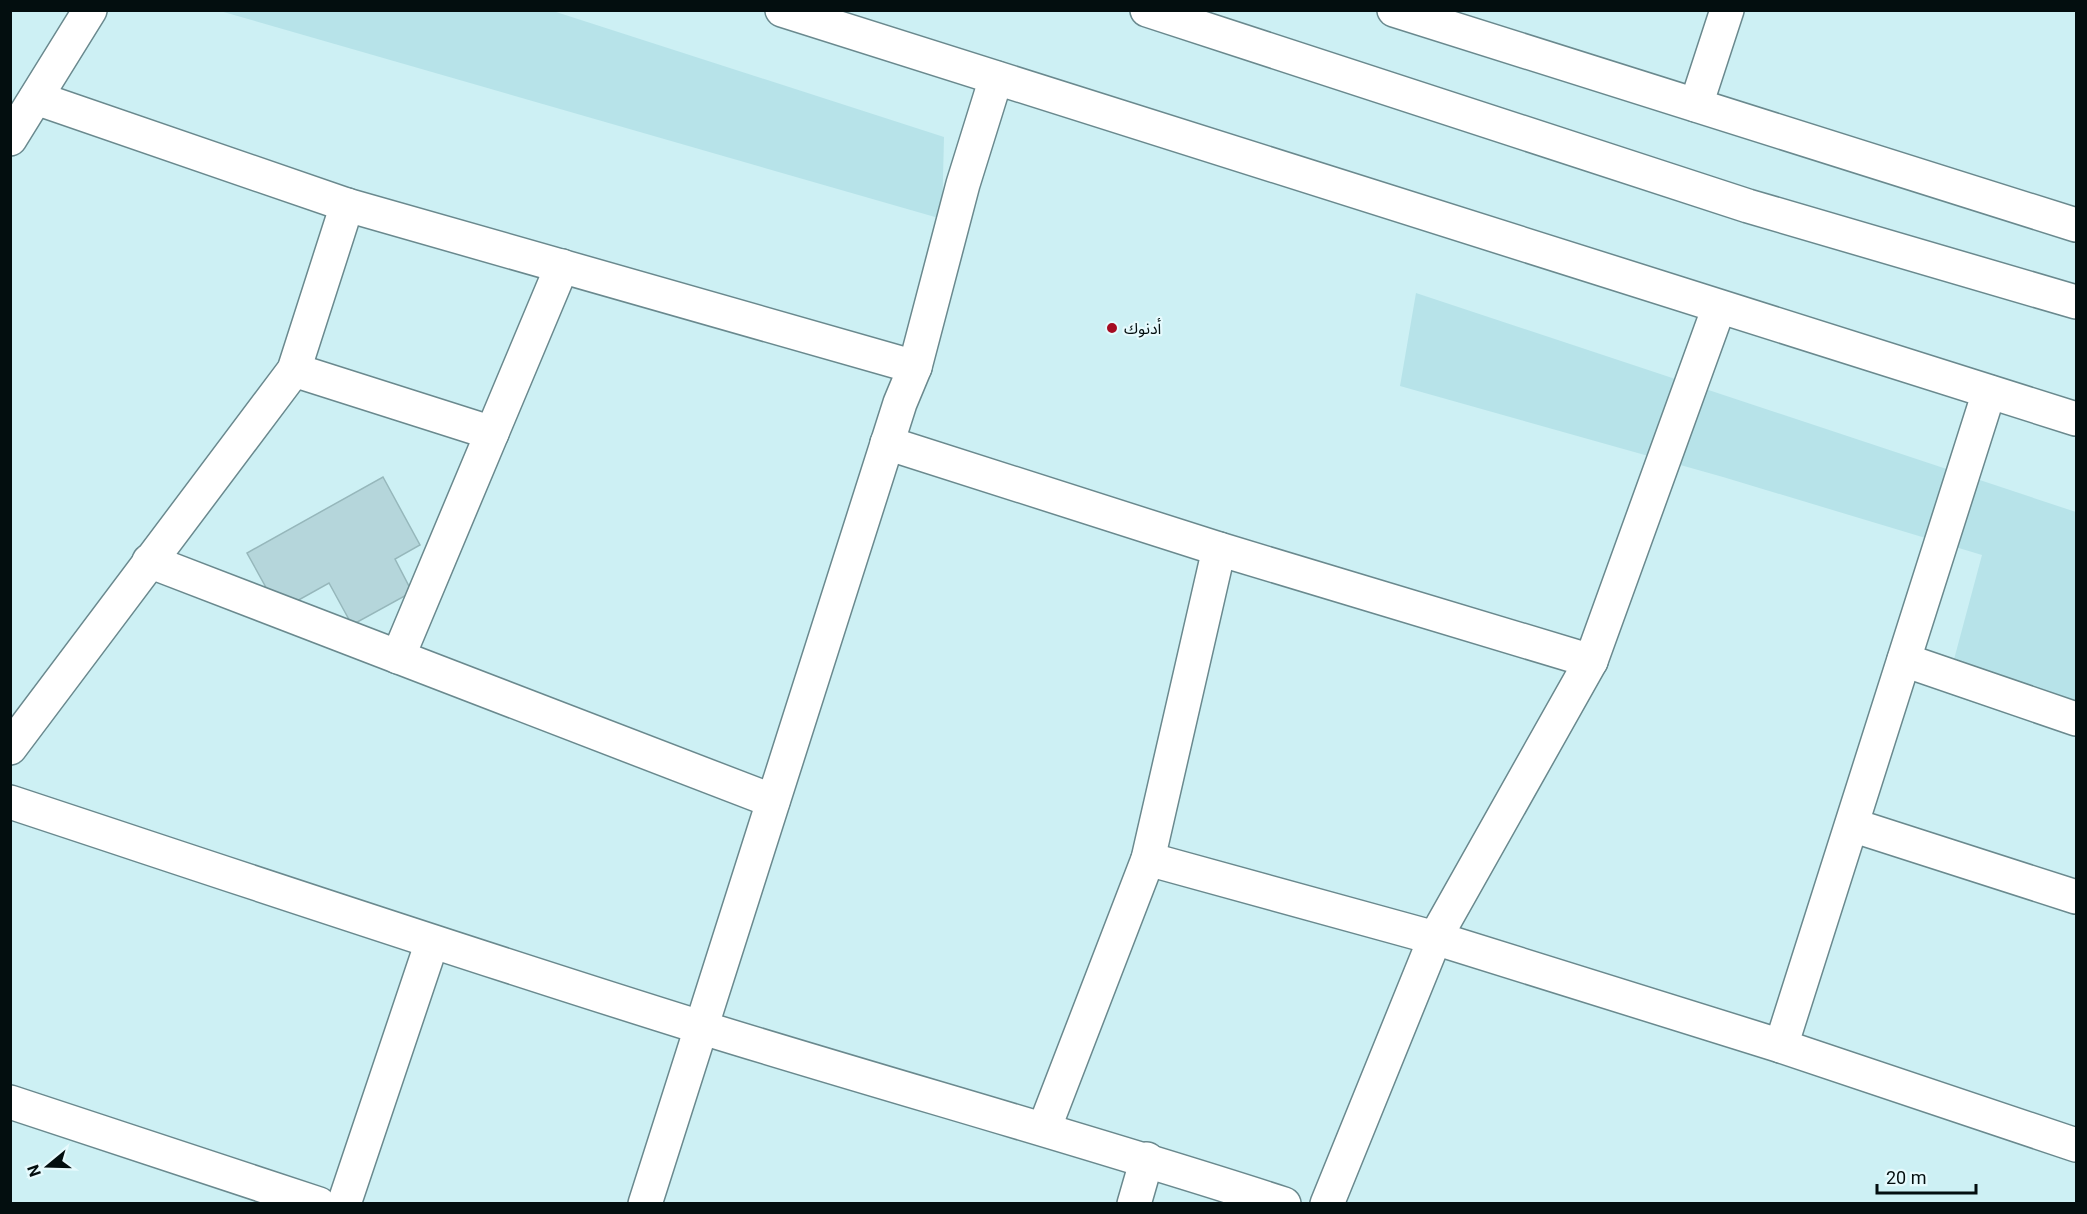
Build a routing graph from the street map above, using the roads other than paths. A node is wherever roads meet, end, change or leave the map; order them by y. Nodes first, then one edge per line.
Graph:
1 (90, 10) edge
2 (782, 10) edge
3 (1146, 10) edge
4 (1727, 10) edge
5 (1403, 12) edge
6 (996, 78) junction
7 (36, 98) junction
8 (1696, 105) junction
9 (10, 139) edge
10 (347, 205) junction
11 (2076, 225) edge
12 (562, 266) junction
13 (2076, 302) edge
14 (1719, 307) junction
15 (915, 367) junction
16 (294, 370) junction
17 (1989, 392) junction
18 (2076, 419) edge
19 (492, 433) junction
20 (887, 443) junction
21 (1219, 549) junction
22 (149, 561) junction
23 (398, 657) junction
24 (1904, 660) junction
25 (1591, 661) junction
26 (2076, 719) edge
27 (10, 748) edge
28 (773, 801) junction
29 (10, 802) edge
30 (1852, 825) junction
31 (1148, 859) junction
32 (2076, 897) edge
33 (1435, 938) junction
34 (432, 942) junction
35 (702, 1027) junction
36 (1781, 1046) junction
37 (10, 1102) edge
38 (1044, 1129) junction
39 (2076, 1145) edge
40 (1147, 1159) junction
41 (319, 1203) edge
42 (344, 1203) edge
43 (645, 1203) edge
44 (1134, 1203) edge
45 (1284, 1203) edge
46 (1328, 1203) edge

1 - 7 street
2 - 6 street
3 - 13 street
4 - 8 street
5 - 8 street
6 - 14 street
6 - 15 street
7 - 9 street
7 - 10 street
8 - 11 street
10 - 12 street
10 - 16 street
12 - 15 street
12 - 19 street
14 - 17 street
14 - 25 street
15 - 20 street
16 - 19 street
16 - 22 street
17 - 18 street
17 - 24 street
19 - 23 street
20 - 21 street
20 - 28 street
21 - 25 street
21 - 31 street
22 - 23 street
22 - 27 street
23 - 28 street
24 - 26 street
24 - 30 street
25 - 33 street
28 - 35 street
29 - 34 street
30 - 32 street
30 - 36 street
31 - 33 street
31 - 38 street
33 - 36 street
33 - 46 street
34 - 35 street
34 - 42 street
35 - 38 street
35 - 43 street
36 - 39 street
37 - 41 street
38 - 40 street
40 - 44 street
40 - 45 street

